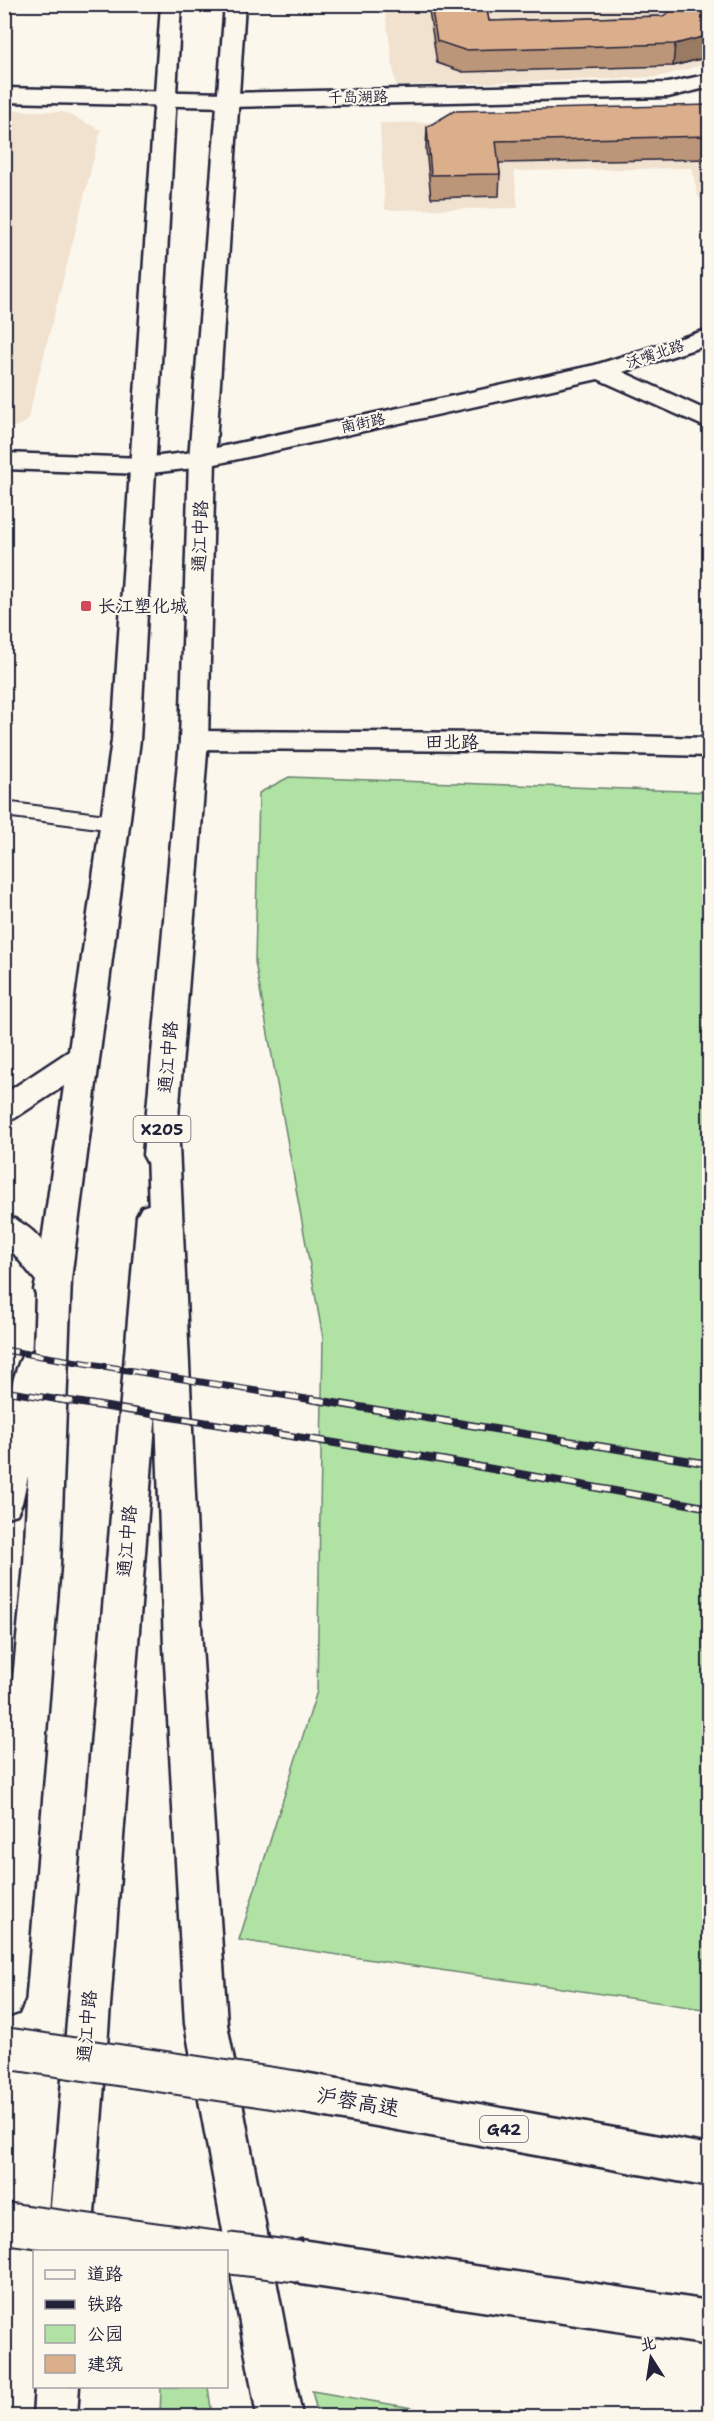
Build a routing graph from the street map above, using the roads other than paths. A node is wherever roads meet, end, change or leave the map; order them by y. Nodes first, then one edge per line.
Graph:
1 (171, 4) edge
2 (235, 4) edge
3 (710, 80) edge
4 (4, 95) edge
5 (165, 100) junction
6 (227, 100) junction
7 (710, 336) edge
8 (601, 371) junction
9 (710, 422) edge
10 (202, 459) junction
11 (4, 462) edge
12 (143, 466) junction
13 (194, 740) junction
14 (710, 747) edge
15 (4, 809) edge
16 (114, 823) junction
17 (83, 1057) junction
18 (4, 1110) edge
19 (162, 1124) junction
20 (4, 1228) edge
21 (54, 1279) junction
22 (4, 1503) edge
23 (4, 1999) edge
24 (4, 2048) edge
25 (710, 2166) edge
26 (4, 2223) edge
27 (69, 2250) edge
28 (204, 2250) edge
29 (228, 2253) edge
30 (710, 2323) edge
31 (57, 2388) edge
32 (55, 2416) edge
33 (280, 2416) edge

1 - 5 main road
2 - 6 main road, 通江中路 / X205
3 - 6 main road, 千岛湖路
4 - 5 main road, 千岛湖路
5 - 6 main road, 千岛湖路
5 - 12 main road
6 - 10 main road, 通江中路 / X205
7 - 8 main road, 沃嘴北路
8 - 9 main road
8 - 10 main road, 南街路
10 - 12 main road, 南街路
10 - 13 main road, 通江中路 / X205
11 - 12 main road, 南街路
12 - 16 main road
13 - 14 main road, 田北路
13 - 19 main road, 通江中路 / X205
15 - 16 lane
16 - 17 main road
17 - 18 main road
17 - 21 main road
19 - 27 main road, 通江中路 / X205
19 - 33 main road
20 - 21 main road
21 - 22 main road
21 - 23 main road
24 - 25 main road, 沪蓉高速 / G42, bridge
26 - 28 main road, bridge
29 - 30 main road, bridge
31 - 32 main road

